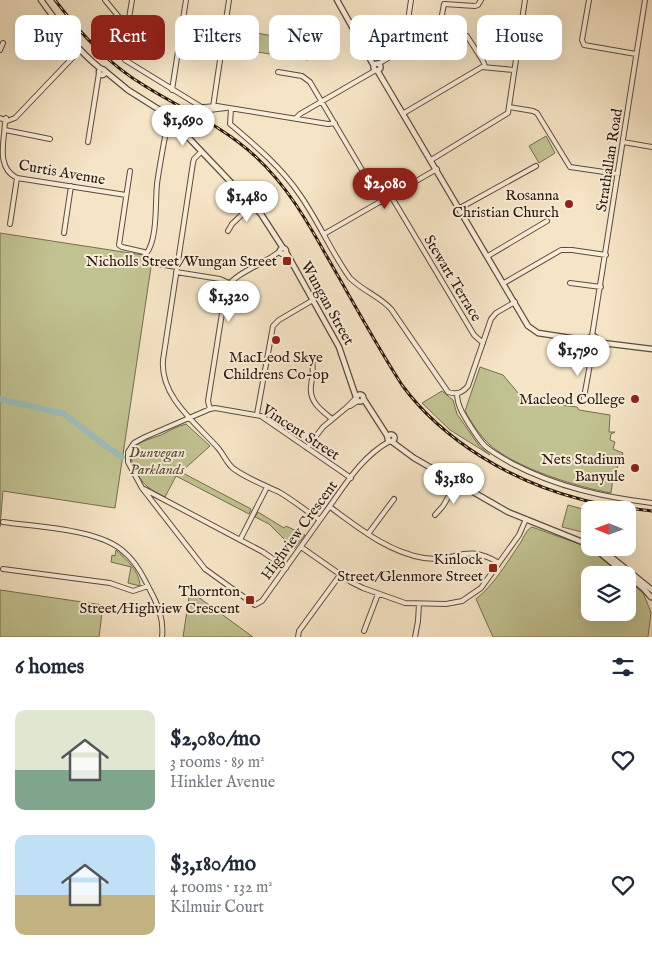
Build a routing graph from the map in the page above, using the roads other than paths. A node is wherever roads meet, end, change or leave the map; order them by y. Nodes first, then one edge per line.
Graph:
1 (41, 0) edge
2 (105, 0) edge
3 (132, 0) edge
4 (186, 0) edge
5 (229, 0) edge
6 (337, 0) edge
7 (411, 0) edge
8 (481, 0) edge
9 (525, 0) edge
10 (588, 0) edge
11 (645, 0) edge
12 (53, 15) edge
13 (118, 15) edge
14 (130, 15) edge
15 (409, 15) edge
16 (442, 15) edge
17 (467, 36) edge
18 (3, 42) dead end
19 (0, 50) edge
20 (81, 51) edge
21 (636, 54) junction
22 (69, 60) edge
23 (126, 60) edge
24 (387, 60) edge
25 (484, 66) junction
26 (377, 67) junction
27 (514, 70) junction
28 (101, 72) junction
29 (278, 72) dead end
30 (172, 90) junction
31 (322, 101) junction
32 (509, 107) junction
33 (213, 108) junction
34 (228, 108) junction
35 (404, 113) junction
36 (0, 118) edge
37 (296, 118) junction
38 (6, 120) junction
39 (174, 122) junction
40 (334, 122) junction
41 (5, 130) junction
42 (50, 139) dead end
43 (88, 142) dead end
44 (623, 142) junction
45 (652, 146) edge
46 (201, 152) junction
47 (431, 160) junction
48 (536, 166) dead end
49 (437, 169) junction
50 (130, 171) dead end
51 (618, 174) junction
52 (17, 178) junction
53 (71, 186) junction
54 (126, 195) junction
55 (391, 196) junction
56 (381, 202) junction
57 (252, 205) junction
58 (460, 208) junction
59 (547, 221) dead end
60 (10, 224) dead end
61 (228, 231) dead end
62 (64, 233) dead end
63 (324, 234) junction
64 (282, 251) junction
65 (146, 254) junction
66 (606, 255) junction
67 (488, 256) junction
68 (177, 267) junction
69 (176, 272) junction
70 (570, 282) dead end
71 (229, 283) junction
72 (504, 283) junction
73 (601, 287) junction
74 (313, 300) junction
75 (516, 304) junction
76 (593, 339) junction
77 (483, 343) junction
78 (652, 349) edge
79 (312, 361) dead end
80 (458, 392) junction
81 (359, 398) junction
82 (583, 403) dead end
83 (210, 409) junction
84 (257, 414) junction
85 (189, 418) junction
86 (332, 420) junction
87 (391, 438) junction
88 (306, 448) junction
89 (350, 478) junction
90 (457, 482) junction
91 (267, 487) junction
92 (142, 488) junction
93 (153, 494) junction
94 (149, 498) junction
95 (394, 499) dead end
96 (164, 500) junction
97 (152, 503) junction
98 (652, 503) edge
99 (330, 507) junction
100 (435, 515) dead end
101 (526, 519) junction
102 (320, 520) junction
103 (4, 522) dead end
104 (368, 534) junction
105 (240, 540) junction
106 (581, 540) edge
107 (301, 547) junction
108 (604, 556) edge
109 (608, 556) edge
110 (499, 564) junction
111 (286, 568) junction
112 (2, 569) dead end
113 (340, 575) junction
114 (148, 586) junction
115 (378, 594) junction
116 (652, 595) edge
117 (419, 604) junction
118 (256, 605) junction
119 (257, 611) dead end
120 (364, 631) dead end
121 (162, 637) edge
122 (298, 637) edge
123 (415, 637) edge

1 - 12 street, Wungan Street
2 - 13 street
3 - 14 street
4 - 30 street
5 - 33 street
6 - 26 street
7 - 15 street
8 - 16 street
9 - 27 street
10 - 21 street
11 - 21 street, Strathallan Road
17 - 25 street
18 - 19 street
20 - 28 street, Wungan Street
21 - 44 street, Strathallan Road
22 - 38 street
23 - 30 street
24 - 26 street
25 - 27 street
25 - 35 street
26 - 31 street
26 - 35 street
27 - 32 street
28 - 39 street, Wungan Street
28 - 43 street
29 - 31 street
30 - 33 street
31 - 37 street
31 - 40 street
32 - 47 street
32 - 51 street
33 - 34 street
34 - 37 street
34 - 63 street
35 - 47 street
36 - 38 street
37 - 40 street
38 - 41 street, Curtis Avenue
39 - 46 street, Wungan Street
39 - 65 street
40 - 56 street
41 - 42 street
41 - 52 street, Curtis Avenue
44 - 45 street
44 - 51 street, Strathallan Road
46 - 57 street, Wungan Street
46 - 68 street
47 - 49 street
48 - 58 street
49 - 55 street
49 - 58 street
50 - 54 street
51 - 66 street, Strathallan Road
52 - 53 street, Curtis Avenue
52 - 60 street
53 - 54 street, Curtis Avenue
53 - 62 street
54 - 65 street
55 - 56 street
55 - 77 street, Stewart Terrace
56 - 63 street
57 - 61 street
57 - 64 street, Wungan Street
58 - 67 street
59 - 67 street
63 - 80 street
64 - 71 street
64 - 74 street, Wungan Street
65 - 68 street
66 - 72 street
66 - 73 street, Strathallan Road
67 - 72 street
68 - 69 street
69 - 71 street
69 - 85 street
70 - 73 street
71 - 83 street
72 - 75 street
73 - 76 street, Strathallan Road
74 - 81 street, Wungan Street
74 - 84 street
75 - 76 street
75 - 77 street
76 - 78 street
76 - 82 street, Strathallan Road
77 - 80 street
79 - 86 street
80 - 98 street
81 - 86 street
81 - 87 street, Wungan Street
83 - 84 street, Vincent Street
83 - 85 street, Vincent Street
84 - 88 street, Vincent Street
85 - 91 street
85 - 92 street, Vincent Street
86 - 88 street
87 - 89 street, Highview Crescent
87 - 90 street, Wungan Street
88 - 89 street, Vincent Street
89 - 99 street, Highview Crescent
90 - 100 street
90 - 101 street, Wungan Street
91 - 102 street
91 - 105 street
92 - 93 street
92 - 94 street
93 - 94 street
93 - 96 street
94 - 97 street
95 - 104 street
96 - 97 street
96 - 105 street
97 - 118 street
99 - 102 street, Highview Crescent
99 - 104 street
101 - 106 street, Wungan Street
101 - 110 street
102 - 107 street, Highview Crescent
103 - 114 street
104 - 110 street
105 - 111 street
107 - 111 street, Highview Crescent
107 - 113 street
108 - 116 street
109 - 116 street
110 - 117 street
111 - 118 street, Highview Crescent
112 - 114 street
113 - 115 street
113 - 122 street
114 - 121 street
115 - 117 street
115 - 120 street
117 - 123 street
118 - 119 street

